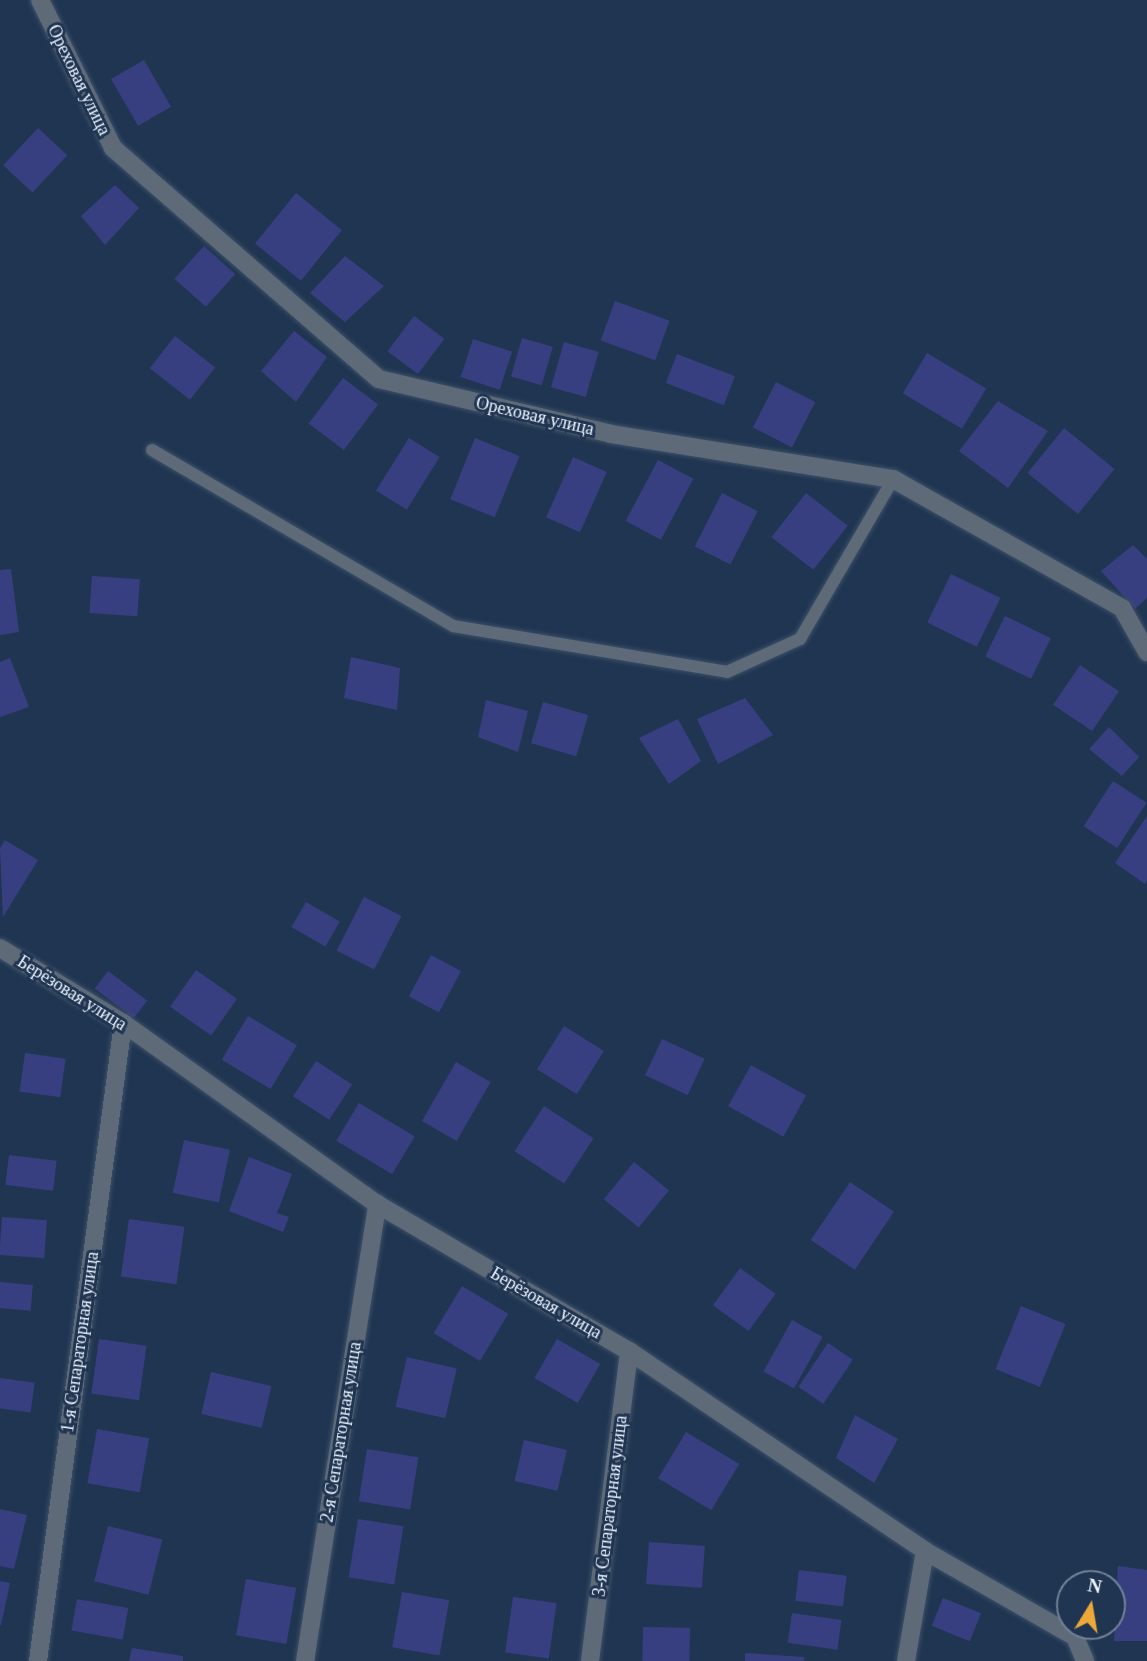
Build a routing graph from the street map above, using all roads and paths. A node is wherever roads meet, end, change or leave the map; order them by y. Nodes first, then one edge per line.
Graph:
1 (40, 0) edge
2 (152, 450) dead end
3 (893, 479) junction
4 (1147, 652) edge
5 (0, 948) edge
6 (122, 1023) junction
7 (377, 1204) junction
8 (629, 1351) junction
9 (925, 1551) junction
10 (38, 1661) edge
11 (305, 1661) edge
12 (590, 1661) edge
13 (906, 1661) edge
14 (1085, 1661) edge

1 - 3 street, Ореховая улица
2 - 3 lane
3 - 4 street, Ореховая улица
5 - 6 street, Берёзовая улица
6 - 7 street, Берёзовая улица
6 - 10 street, 1-я Сепараторная улица
7 - 8 street, Берёзовая улица
7 - 11 street, 2-я Сепараторная улица
8 - 9 street, Берёзовая улица
8 - 12 street, 3-я Сепараторная улица
9 - 13 street
9 - 14 street, Берёзовая улица

